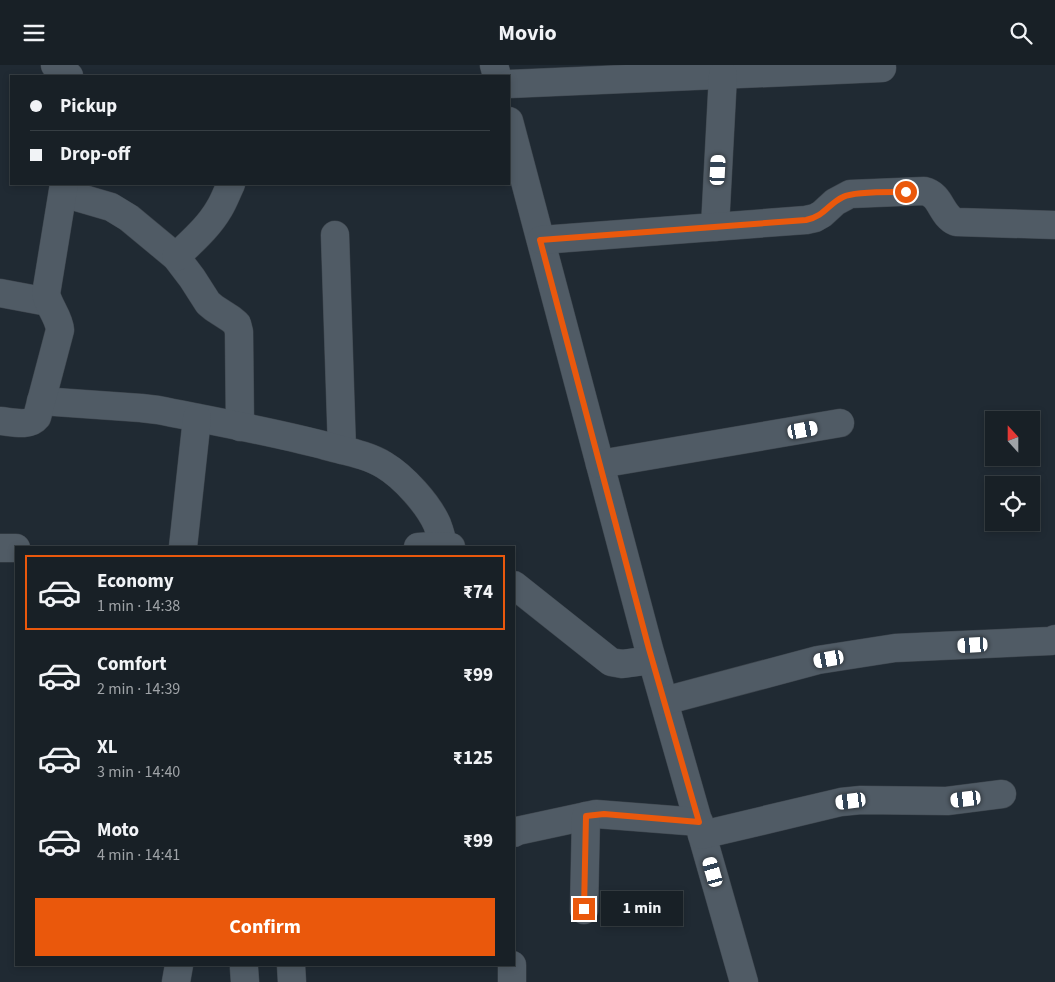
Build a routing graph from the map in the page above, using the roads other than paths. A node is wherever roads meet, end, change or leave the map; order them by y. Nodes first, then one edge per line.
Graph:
1 (55, 65) edge
2 (882, 68) dead end
3 (68, 75) edge
4 (723, 75) junction
5 (510, 84) edge
6 (510, 125) edge
7 (231, 185) edge
8 (63, 188) edge
9 (1055, 225) edge
10 (715, 227) junction
11 (335, 235) dead end
12 (540, 240) junction
13 (176, 257) junction
14 (0, 293) edge
15 (48, 301) junction
16 (41, 401) junction
17 (197, 418) junction
18 (0, 421) edge
19 (840, 423) dead end
20 (240, 427) junction
21 (342, 450) junction
22 (600, 464) junction
23 (183, 546) edge
24 (438, 546) edge
25 (0, 548) edge
26 (15, 549) edge
27 (515, 586) edge
28 (1055, 639) edge
29 (652, 660) junction
30 (664, 701) junction
31 (1002, 794) dead end
32 (586, 816) junction
33 (700, 828) junction
34 (515, 832) edge
35 (584, 909) dead end
36 (179, 966) edge
37 (291, 966) edge
38 (512, 966) edge
39 (176, 982) edge
40 (292, 982) edge
41 (512, 982) edge
42 (744, 982) edge

1 - 3 street
2 - 4 street
4 - 5 street
4 - 10 street
6 - 12 street
7 - 13 street
8 - 13 street
8 - 15 street
9 - 10 street
10 - 12 street
11 - 21 street
12 - 22 street
13 - 20 street
14 - 15 street
15 - 16 street
16 - 17 street
16 - 18 street
17 - 20 street
17 - 23 street
19 - 22 street
20 - 21 street
21 - 24 street
22 - 29 street
25 - 26 street
27 - 29 street
28 - 30 street
29 - 30 street
30 - 33 street
31 - 33 street
32 - 33 street
32 - 34 street
32 - 35 street
33 - 42 street
36 - 39 street
37 - 40 street
38 - 41 street

